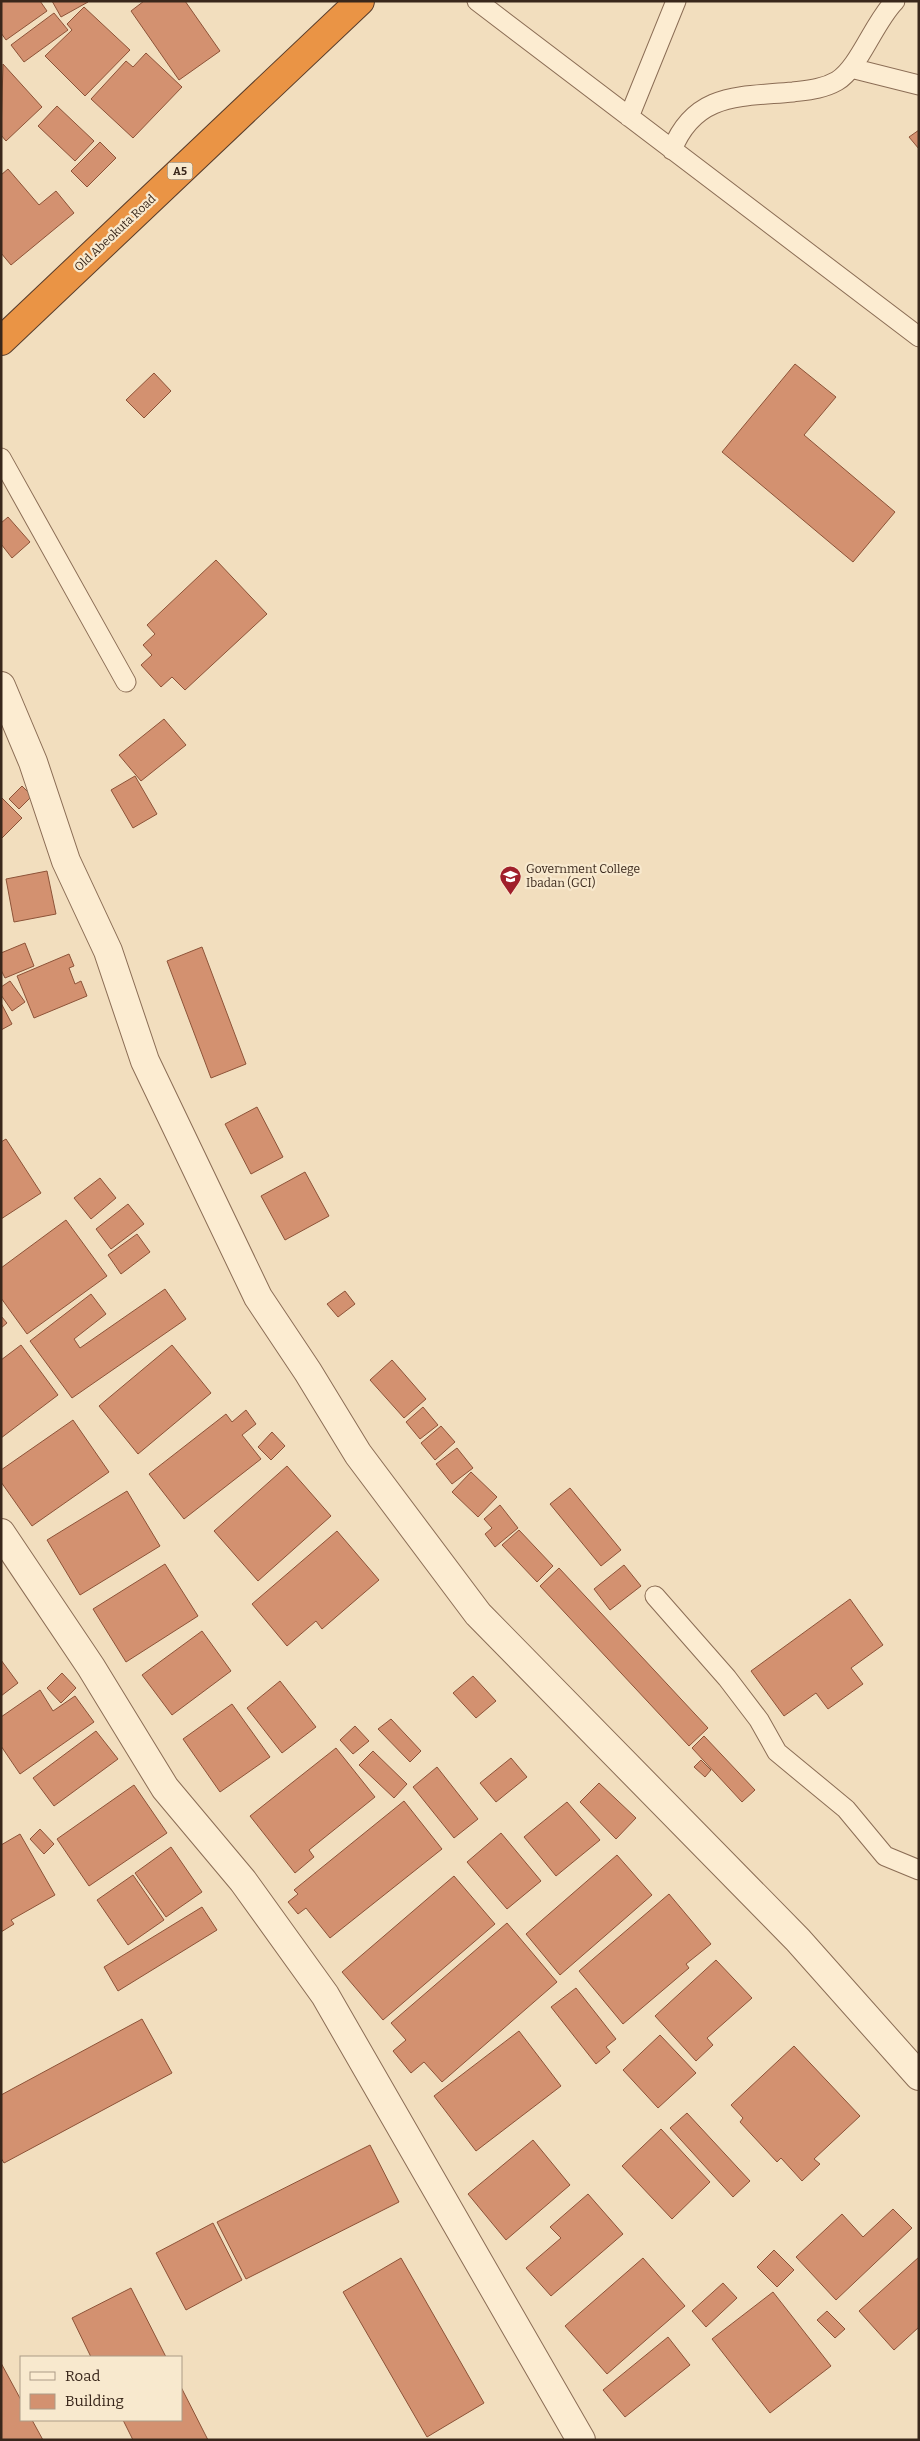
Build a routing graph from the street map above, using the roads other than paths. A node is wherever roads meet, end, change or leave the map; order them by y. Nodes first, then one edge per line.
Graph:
1 (360, 1) edge
2 (476, 1) edge
3 (676, 1) edge
4 (895, 1) edge
5 (851, 68) junction
6 (919, 85) edge
7 (628, 117) junction
8 (672, 150) junction
9 (919, 337) edge
10 (1, 341) edge
11 (1, 458) edge
12 (126, 682) dead end
13 (1, 686) edge
14 (1, 1533) edge
15 (655, 1596) dead end
16 (919, 1870) edge
17 (919, 2076) edge
18 (581, 2440) edge

1 - 10 highway, Old Abeokuta Road / A5
2 - 7 lane
3 - 7 lane
4 - 5 lane
5 - 6 lane
5 - 8 lane
7 - 8 lane
8 - 9 lane
11 - 12 lane
13 - 17 street
14 - 18 street
15 - 16 lane

